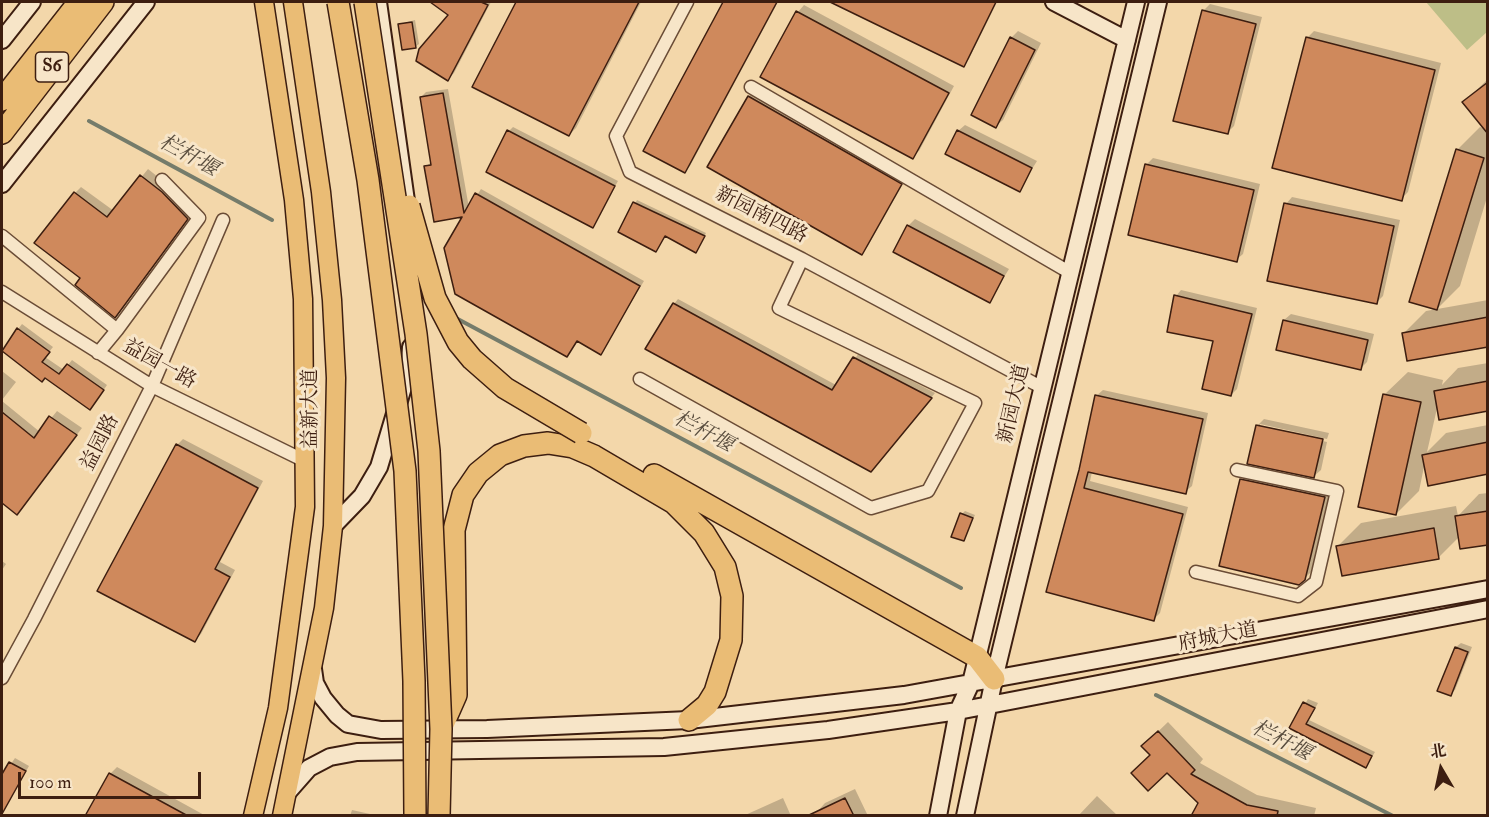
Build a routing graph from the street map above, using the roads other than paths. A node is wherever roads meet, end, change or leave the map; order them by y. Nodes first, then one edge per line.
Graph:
1 (32, 2) edge
2 (79, 2) edge
3 (103, 2) edge
4 (146, 2) edge
5 (264, 2) edge
6 (293, 2) edge
7 (338, 2) edge
8 (365, 2) edge
9 (378, 2) edge
10 (687, 2) edge
11 (1054, 2) edge
12 (1136, 2) edge
13 (1158, 2) edge
14 (2, 40) edge
15 (1127, 40) junction
16 (751, 87) dead end
17 (2, 100) edge
18 (384, 114) junction
19 (2, 133) edge
20 (162, 180) dead end
21 (2, 184) edge
22 (223, 220) dead end
23 (2, 236) edge
24 (802, 259) junction
25 (1069, 272) junction
26 (2, 292) edge
27 (117, 330) junction
28 (98, 353) junction
29 (640, 379) dead end
30 (152, 386) junction
31 (1041, 387) junction
32 (577, 440) junction
33 (305, 461) junction
34 (1237, 470) dead end
35 (333, 526) junction
36 (1196, 572) dead end
37 (1488, 589) edge
38 (1488, 609) edge
39 (977, 657) junction
40 (313, 669) junction
41 (2, 678) edge
42 (994, 679) junction
43 (971, 682) junction
44 (988, 704) junction
45 (958, 711) junction
46 (689, 720) junction
47 (441, 729) junction
48 (287, 793) junction
49 (253, 816) edge
50 (282, 816) edge
51 (415, 816) edge
52 (439, 816) edge
53 (938, 816) edge
54 (965, 816) edge

1 - 14 main road
2 - 17 highway, S6
3 - 19 highway, S6
4 - 21 main road, S6
5 - 33 main road, 益新大道
6 - 35 main road, 益新大道
7 - 51 highway, bridge
8 - 18 highway, bridge
9 - 35 main road
10 - 24 street, 新园南四路
11 - 15 main road
12 - 15 main road, 新园大道
13 - 42 main road
15 - 25 main road, 新园大道
16 - 25 street
18 - 32 highway, bridge
18 - 47 highway, bridge
20 - 27 street
22 - 30 street, 益园路
23 - 27 street
24 - 29 street
24 - 31 street, 新园南四路
25 - 31 main road, 新园大道
26 - 28 street, 益园一路
27 - 28 street
28 - 30 street, 益园一路
30 - 33 street, 益园一路
30 - 41 street, 益园路
31 - 39 main road, 新园大道
32 - 39 highway
32 - 46 highway
32 - 47 highway
33 - 49 main road, 益新大道
34 - 36 street
35 - 40 main road, 益新大道
37 - 42 main road, 府城大道
38 - 44 main road, 府城大道
39 - 42 highway
39 - 43 main road, 新园大道
40 - 46 main road, 府城大道
40 - 48 main road, 益新大道
42 - 43 main road, 府城大道
42 - 44 main road
43 - 45 main road, 新园大道
43 - 46 main road, 府城大道
44 - 45 main road, 府城大道
44 - 54 main road
45 - 48 main road, 府城大道
45 - 53 main road, 新园大道
47 - 52 highway, bridge
48 - 50 main road, 益新大道

